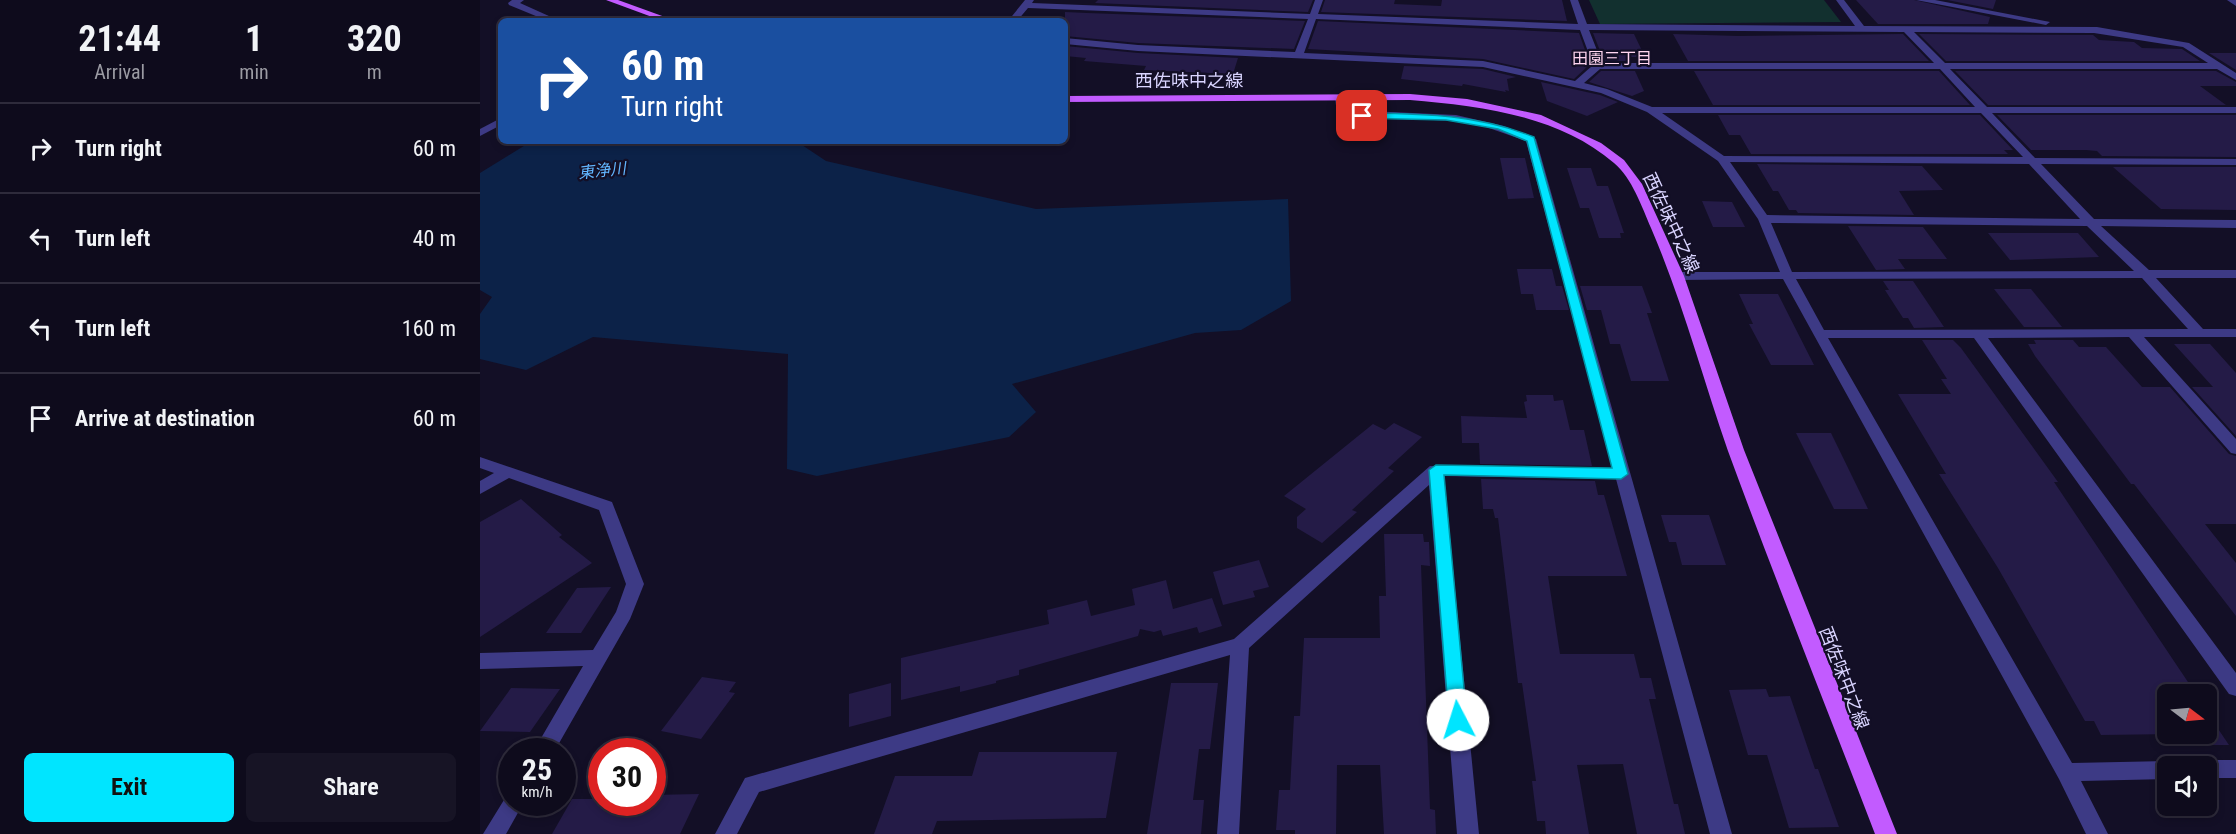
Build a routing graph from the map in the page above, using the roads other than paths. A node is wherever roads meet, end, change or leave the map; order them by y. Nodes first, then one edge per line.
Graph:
1 (520, 0) edge
2 (610, 0) edge
3 (1319, 0) edge
4 (1574, 0) edge
5 (1840, 0) edge
6 (1920, 0) edge
7 (2232, 0) edge
8 (1028, 2) edge
9 (2236, 3) edge
10 (1314, 16) junction
11 (549, 18) edge
12 (663, 18) edge
13 (1015, 18) edge
14 (1584, 27) junction
15 (1862, 28) junction
16 (1907, 29) junction
17 (2097, 30) junction
18 (1068, 41) edge
19 (1299, 54) junction
20 (1940, 65) junction
21 (1598, 66) junction
22 (2220, 66) junction
23 (2236, 77) edge
24 (1579, 83) junction
25 (1340, 98) junction
26 (1068, 99) edge
27 (1984, 109) junction
28 (1652, 110) junction
29 (2236, 110) edge
30 (498, 123) edge
31 (480, 134) edge
32 (1722, 159) junction
33 (2035, 161) junction
34 (2236, 162) edge
35 (1764, 219) junction
36 (2092, 224) junction
37 (2236, 224) edge
38 (1788, 274) junction
39 (2236, 274) edge
40 (2146, 275) junction
41 (1678, 276) junction
42 (1819, 333) junction
43 (1978, 333) junction
44 (2199, 333) junction
45 (2236, 333) edge
46 (2134, 335) junction
47 (2236, 449) edge
48 (480, 462) edge
49 (1436, 470) junction
50 (509, 471) junction
51 (1621, 474) junction
52 (480, 488) edge
53 (1240, 645) junction
54 (597, 658) junction
55 (480, 661) edge
56 (2236, 688) edge
57 (551, 738) edge
58 (2217, 769) edge
59 (2236, 769) edge
60 (2157, 770) edge
61 (2066, 772) junction
62 (505, 816) edge
63 (494, 834) edge
64 (726, 834) edge
65 (1228, 834) edge
66 (1468, 834) edge
67 (1721, 834) edge
68 (1886, 834) edge
69 (2097, 834) edge

1 - 11 street
2 - 12 main road
3 - 10 street
4 - 14 street
5 - 15 street
6 - 17 street
7 - 9 street
8 - 10 street
8 - 13 street
10 - 14 street
10 - 19 street
14 - 15 street
14 - 21 street
15 - 16 street
16 - 17 street
16 - 20 street
17 - 22 street
18 - 19 street
19 - 24 street
20 - 21 street
20 - 22 street
20 - 27 street
21 - 24 street
22 - 23 street
24 - 28 street
25 - 26 main road, 西佐味中之線
25 - 41 main road, 西佐味中之線
25 - 51 street
27 - 28 street
27 - 29 street
27 - 33 street
28 - 32 street
30 - 31 street
32 - 33 street
32 - 35 street
33 - 34 street
33 - 36 street
35 - 36 street
35 - 38 street
36 - 37 street
36 - 40 street
38 - 40 street
38 - 41 street
38 - 42 street
39 - 40 street
40 - 44 street
41 - 68 main road, 西佐味中之線
42 - 43 street
42 - 61 street
43 - 46 street
43 - 56 street
44 - 45 street
44 - 46 street
46 - 47 street
48 - 50 street
49 - 51 street
49 - 53 street
49 - 66 street
50 - 52 street
50 - 54 street
51 - 67 street
53 - 64 street
53 - 65 street
54 - 55 street
54 - 57 street
58 - 59 street
60 - 61 street
61 - 69 street
62 - 63 street

